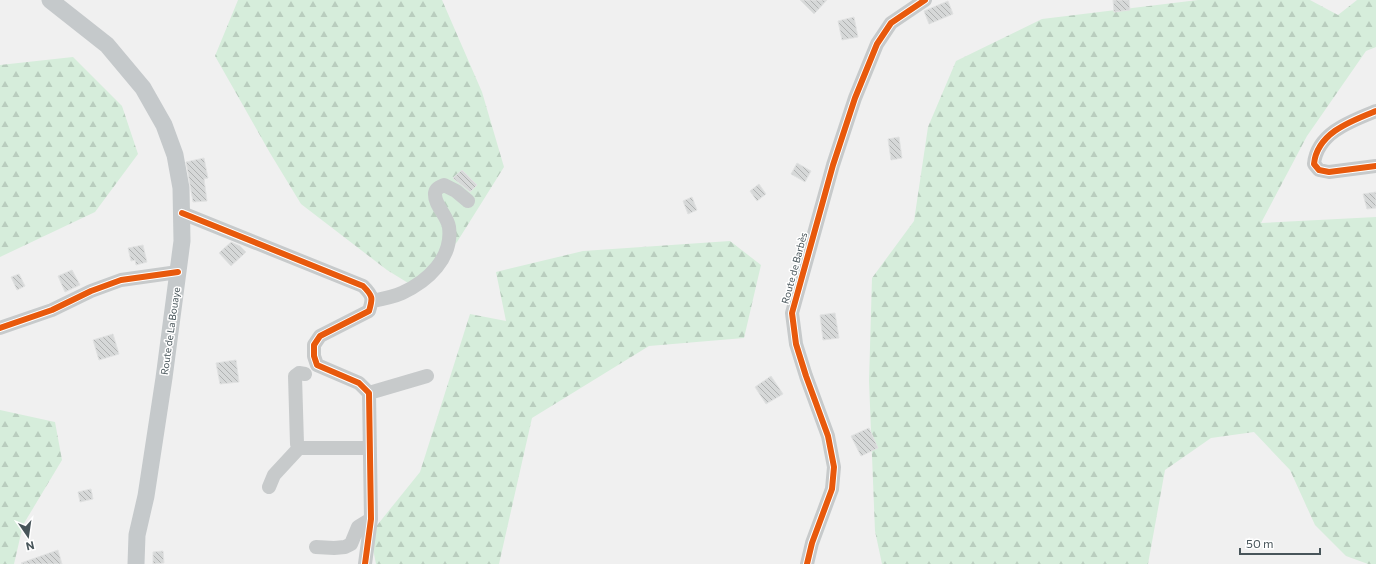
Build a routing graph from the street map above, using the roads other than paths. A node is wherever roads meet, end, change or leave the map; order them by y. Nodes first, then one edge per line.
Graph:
1 (50, 0) edge
2 (925, 0) edge
3 (1376, 111) edge
4 (1376, 166) edge
5 (468, 201) dead end
6 (182, 213) junction
7 (178, 272) junction
8 (372, 301) junction
9 (0, 328) edge
10 (305, 374) dead end
11 (427, 376) dead end
12 (369, 393) junction
13 (299, 448) junction
14 (370, 448) junction
15 (269, 487) dead end
16 (371, 519) junction
17 (316, 547) dead end
18 (136, 564) edge
19 (365, 564) edge
20 (807, 564) edge

1 - 6 main road, Route de La Bouaye
2 - 20 street, Route de Barbès
3 - 4 street
5 - 8 street
6 - 7 main road, Route de La Bouaye
6 - 8 street
7 - 9 street
7 - 18 main road, Route de La Bouaye
8 - 12 street
10 - 13 street
11 - 12 street
12 - 14 street
13 - 14 street
13 - 15 street
14 - 16 street
16 - 17 street
16 - 19 street

